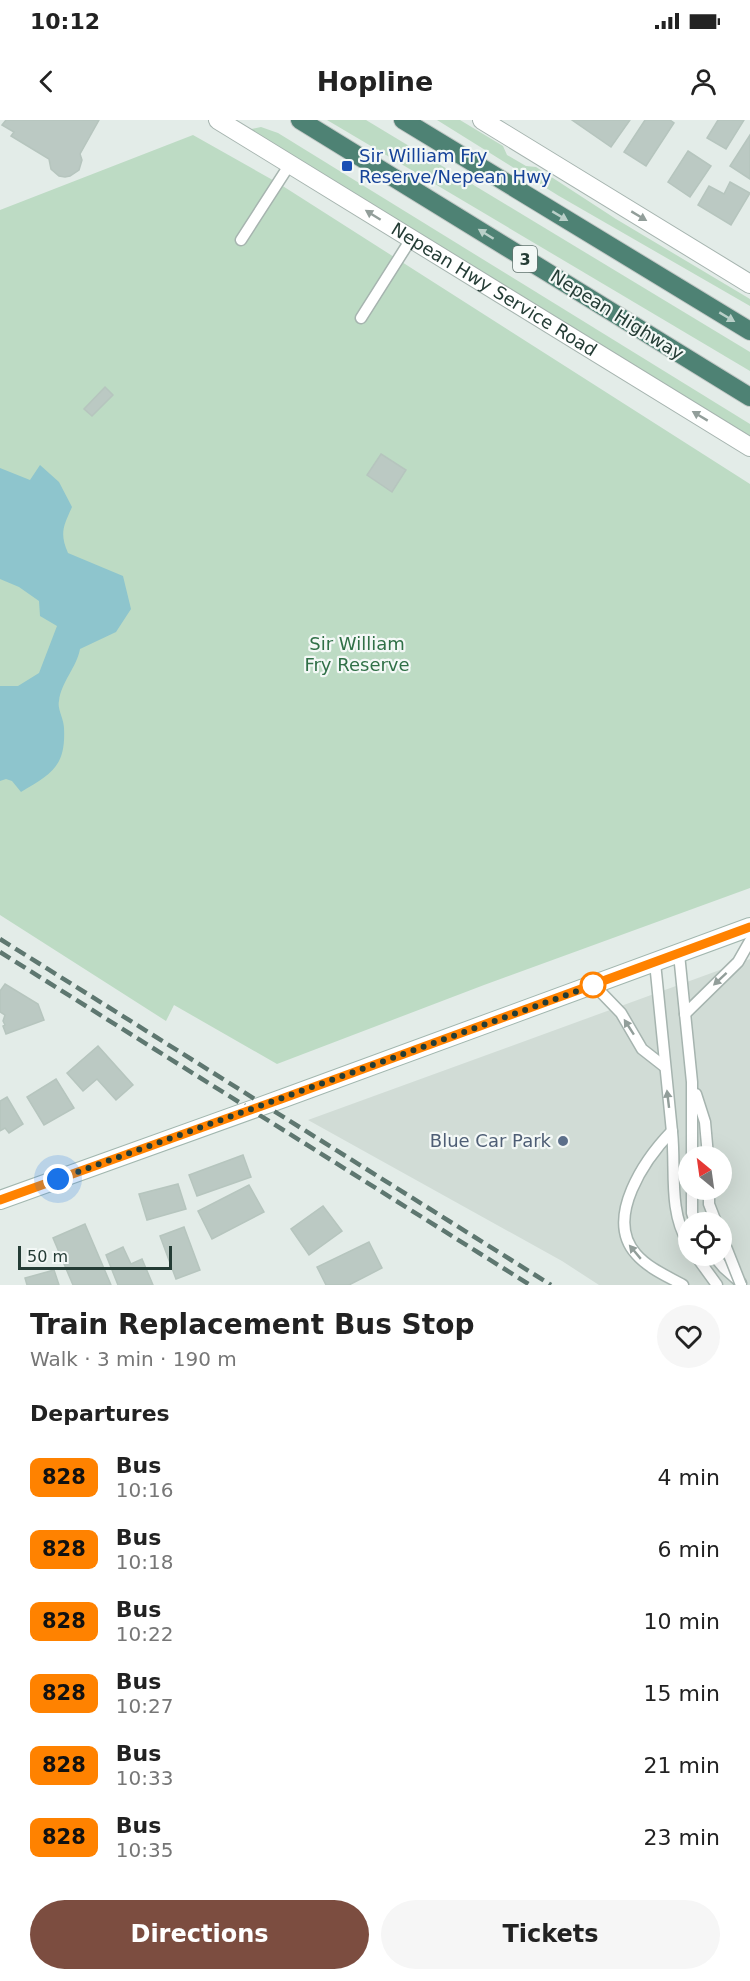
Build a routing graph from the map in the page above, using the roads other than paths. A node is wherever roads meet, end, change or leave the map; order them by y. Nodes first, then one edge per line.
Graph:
1 (218, 120) edge
2 (300, 120) edge
3 (403, 120) edge
4 (482, 120) edge
5 (244, 126) edge
6 (290, 164) junction
7 (411, 239) junction
8 (241, 240) dead end
9 (750, 284) edge
10 (361, 318) dead end
11 (750, 331) edge
12 (750, 397) edge
13 (750, 447) edge
14 (750, 927) edge
15 (750, 940) edge
16 (679, 954) junction
17 (656, 963) junction
18 (594, 985) junction
19 (685, 1014) junction
20 (664, 1067) junction
21 (692, 1082) junction
22 (672, 1131) junction
23 (692, 1146) edge
24 (708, 1146) edge
25 (0, 1200) edge
26 (678, 1215) edge
27 (732, 1260) edge
28 (703, 1266) edge
29 (722, 1266) edge
30 (683, 1285) edge
31 (717, 1285) edge
32 (743, 1285) edge

1 - 5 street, Nepean Hwy Service Road
12 -> 2 highway, Nepean Highway / 3
3 -> 11 highway
4 -> 9 street
5 - 6 street, Nepean Hwy Service Road
7 -> 6 street, Nepean Hwy Service Road
6 - 8 lane
7 - 10 lane
13 -> 7 street, Nepean Hwy Service Road
14 - 16 street
15 -> 19 lane
16 - 17 street
16 - 19 lane
17 - 18 street
17 - 20 lane
20 -> 18 lane
18 - 25 street
19 - 21 lane
22 -> 20 lane
21 - 23 lane
21 - 24 lane
22 - 26 lane
30 -> 22 lane
27 - 32 lane, bridge
28 - 31 lane
29 - 32 lane

